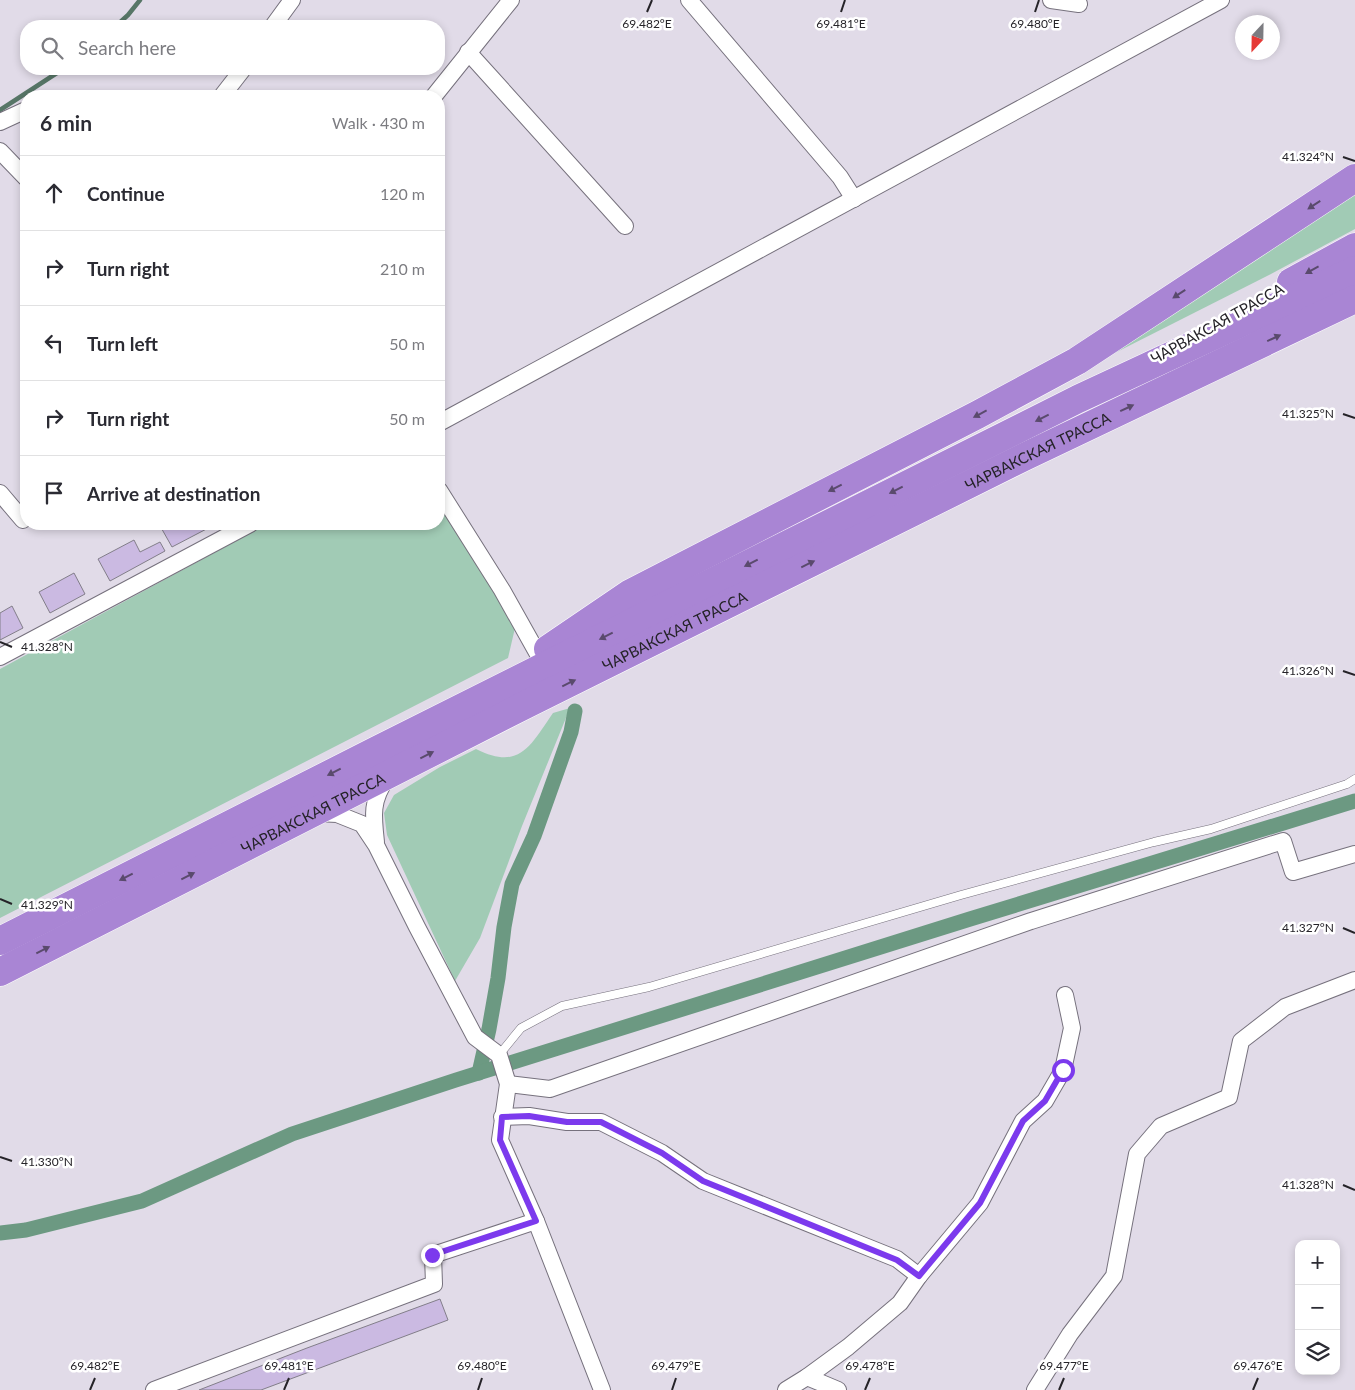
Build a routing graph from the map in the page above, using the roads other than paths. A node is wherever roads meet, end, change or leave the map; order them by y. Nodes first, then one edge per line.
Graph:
1 (292, 0) edge
2 (511, 0) edge
3 (689, 0) edge
4 (1051, 0) edge
5 (1222, 0) edge
6 (1078, 4) dead end
7 (277, 20) edge
8 (468, 52) junction
9 (238, 75) edge
10 (227, 90) edge
11 (439, 90) edge
12 (20, 113) edge
13 (0, 122) edge
14 (0, 151) edge
15 (20, 172) edge
16 (1355, 178) edge
17 (854, 199) junction
18 (625, 226) dead end
19 (1355, 247) edge
20 (1355, 270) edge
21 (1355, 299) edge
22 (1078, 399) junction
23 (445, 420) edge
24 (0, 493) edge
25 (445, 500) edge
26 (20, 516) edge
27 (239, 530) edge
28 (538, 656) junction
29 (0, 657) edge
30 (498, 690) junction
31 (390, 774) junction
32 (1355, 779) edge
33 (308, 816) junction
34 (376, 845) junction
35 (1355, 854) edge
36 (0, 941) edge
37 (0, 972) edge
38 (1355, 980) edge
39 (1065, 995) dead end
40 (500, 1056) junction
41 (508, 1084) junction
42 (502, 1117) junction
43 (536, 1221) junction
44 (919, 1276) junction
45 (808, 1377) junction
46 (154, 1390) edge
47 (602, 1390) edge
48 (786, 1390) edge
49 (838, 1390) edge
50 (1036, 1390) edge

1 - 7 street
2 - 8 street
3 - 17 street
4 - 6 street
5 - 17 street
8 - 11 street
8 - 18 street
9 - 10 street
12 - 13 street
14 - 15 street
16 -> 28 highway
17 - 23 street
19 -> 22 highway, ЧАРВАКСАЯ ТРАССА
20 - 22 highway, ЧАРВАКСКАЯ ТРАССА
31 -> 21 highway, ЧАРВАКСКАЯ ТРАССА
22 -> 30 highway, ЧАРВАКСКАЯ ТРАССА
24 - 26 street
25 - 28 street
27 - 29 street
28 - 30 highway
30 -> 36 highway, ЧАРВАКСКАЯ ТРАССА
31 - 33 highway, ЧАРВАКСКАЯ ТРАССА
31 - 34 street
32 - 40 lane
33 - 34 street
37 -> 33 highway, ЧАРВАКСКАЯ ТРАССА
34 - 40 street
35 - 41 street
38 - 50 street
39 - 44 street
40 - 41 street
41 - 42 street
42 - 43 street
42 - 44 street
43 - 46 street
43 - 47 street
44 - 45 street
45 - 48 street
45 - 49 street

